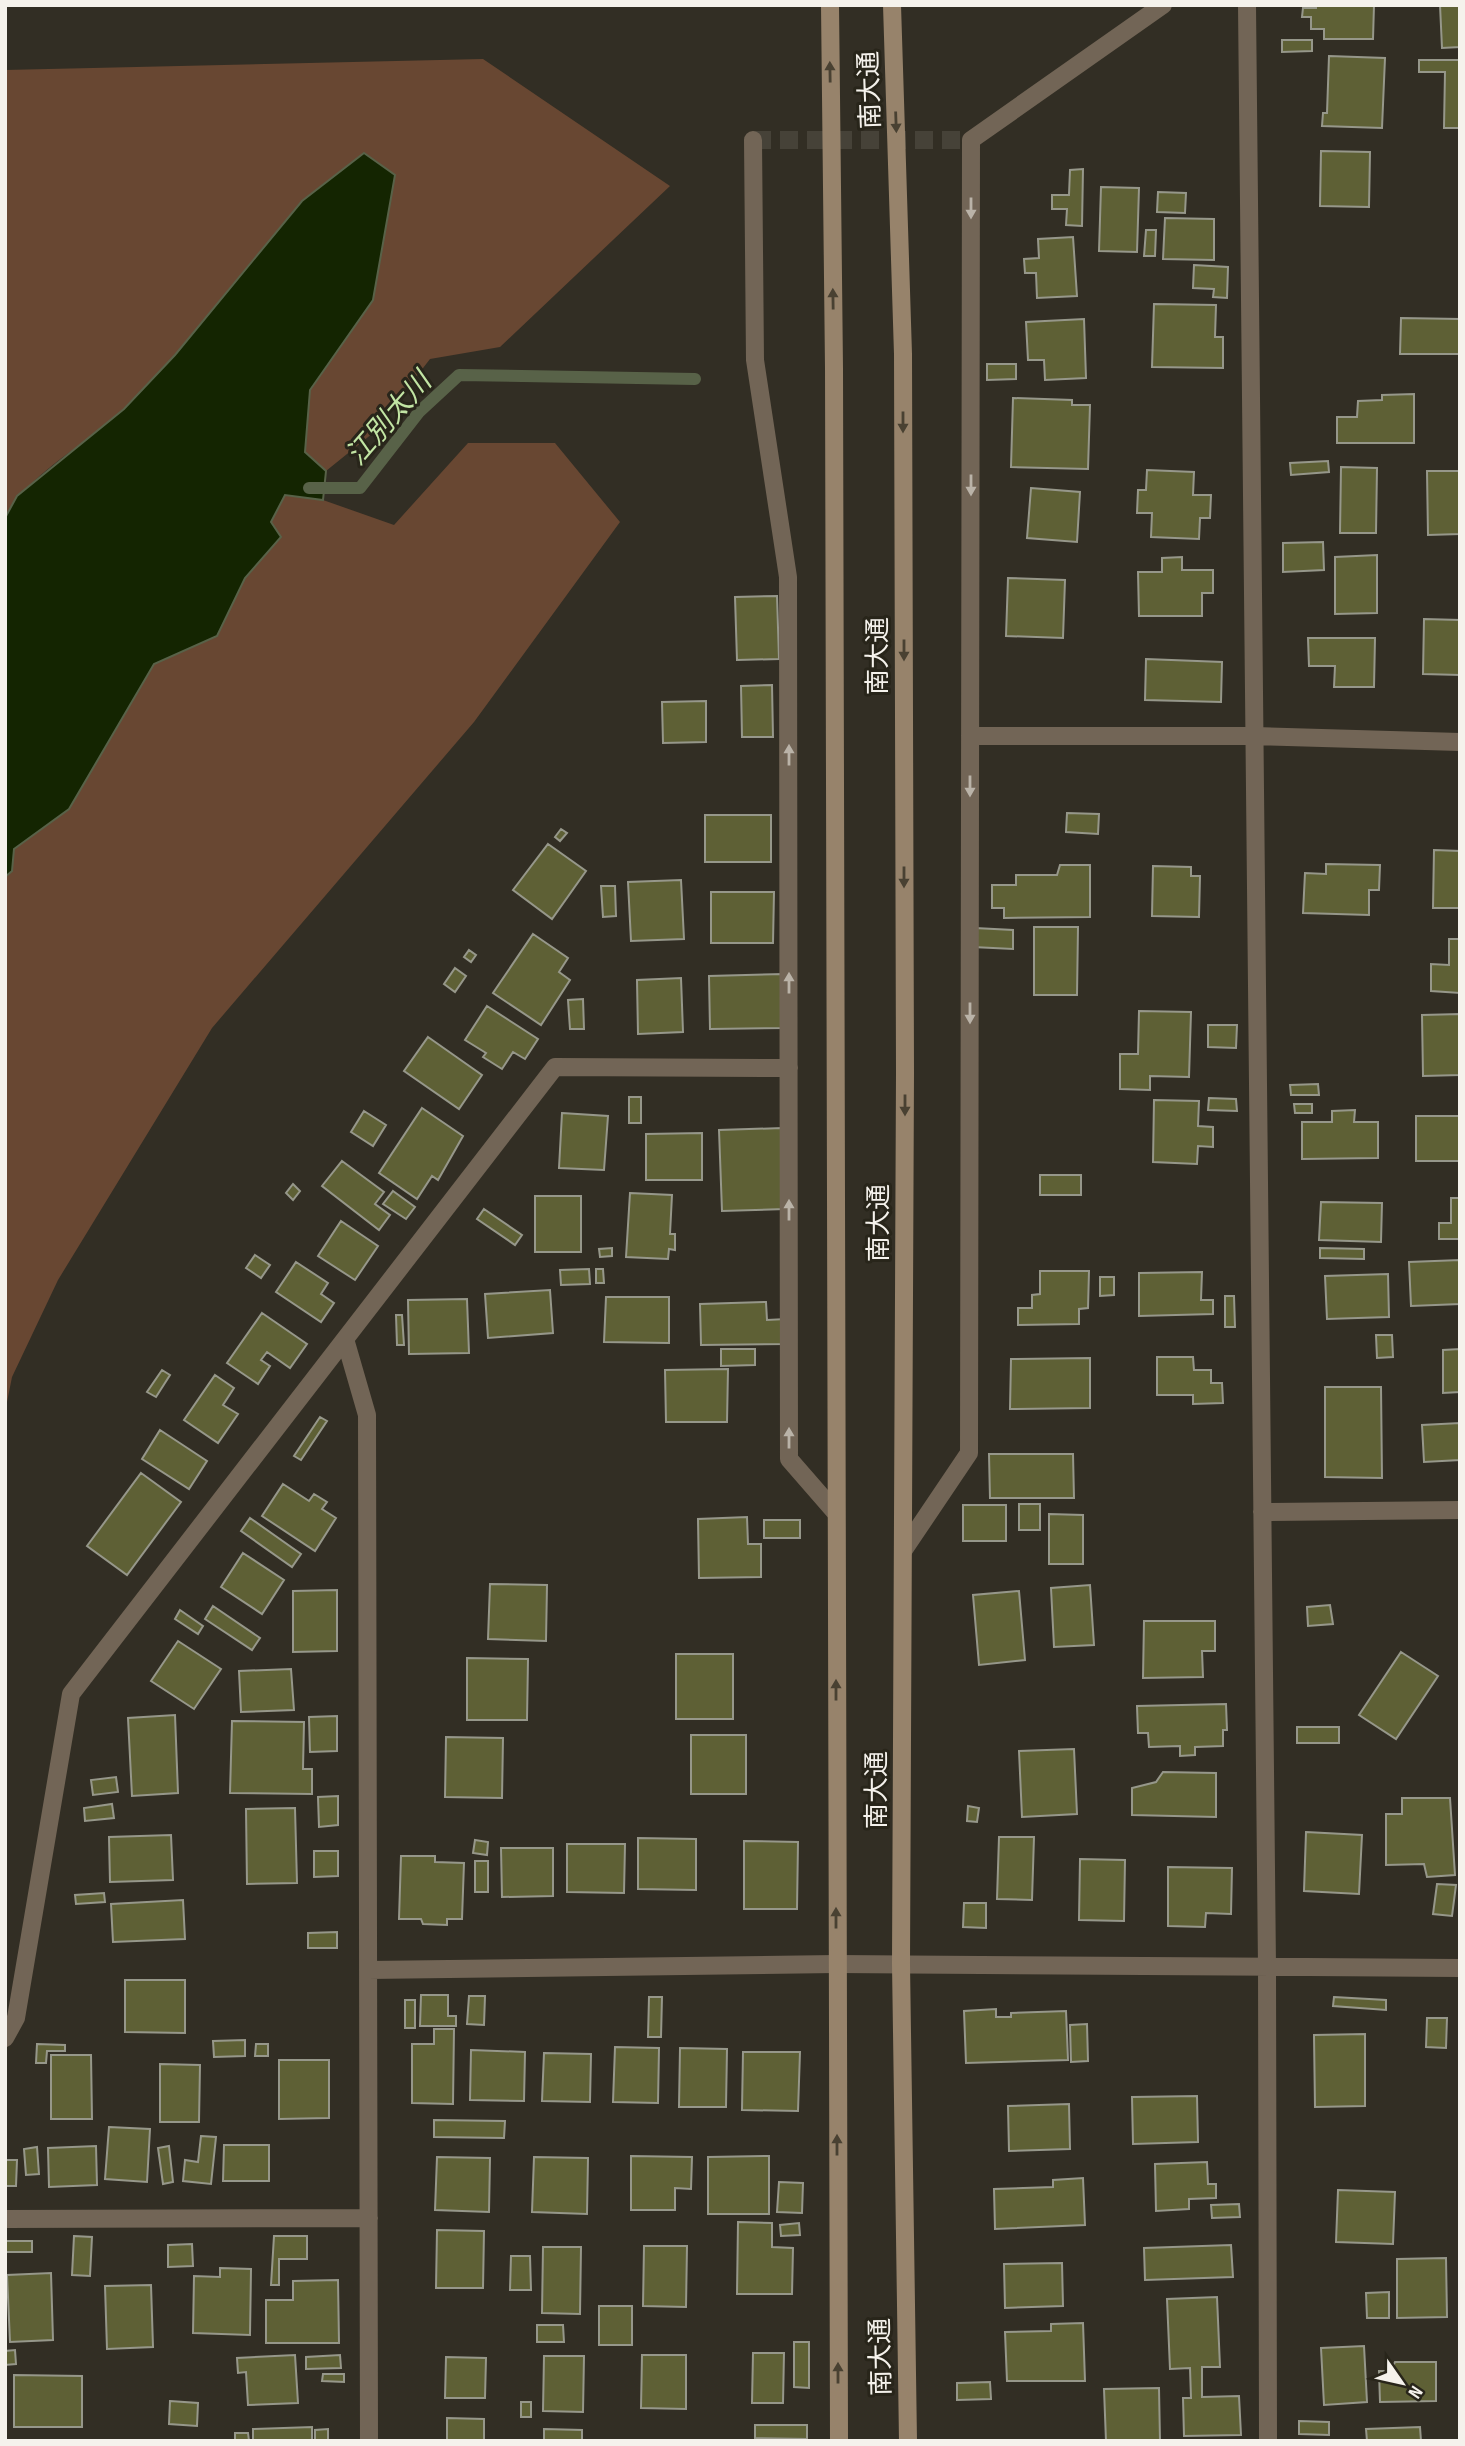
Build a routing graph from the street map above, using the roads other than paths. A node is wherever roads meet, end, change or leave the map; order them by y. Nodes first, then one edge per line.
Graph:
1 (830, 5) edge
2 (892, 5) edge
3 (1163, 5) edge
4 (1247, 5) edge
5 (753, 141) dead end
6 (970, 736) junction
7 (1255, 736) junction
8 (1460, 742) edge
9 (789, 1068) junction
10 (345, 1339) junction
11 (1460, 1510) edge
12 (1262, 1512) junction
13 (836, 1513) junction
14 (903, 1551) junction
15 (835, 1964) junction
16 (901, 1964) junction
17 (1267, 1967) junction
18 (1460, 1968) edge
19 (368, 1970) junction
20 (5, 2038) edge
21 (369, 2218) junction
22 (5, 2219) edge
23 (369, 2441) edge
24 (839, 2441) edge
25 (908, 2441) edge
26 (1268, 2441) edge

13 -> 1 main road, 南大通
2 -> 14 main road, 南大通
3 -> 6 street
4 - 7 street
9 -> 5 street
6 - 7 street
6 -> 14 street
7 - 8 street
7 - 12 street
9 - 10 street
13 -> 9 street
10 - 19 street
10 - 20 street
11 - 12 street
12 - 17 street
15 -> 13 main road, 南大通
14 - 16 main road, 南大通
15 - 16 street
15 - 19 street
24 -> 15 main road, 南大通
16 - 17 street
16 - 25 main road, 南大通
17 - 18 street
17 - 26 street
19 - 21 street
21 - 22 street
21 - 23 street

